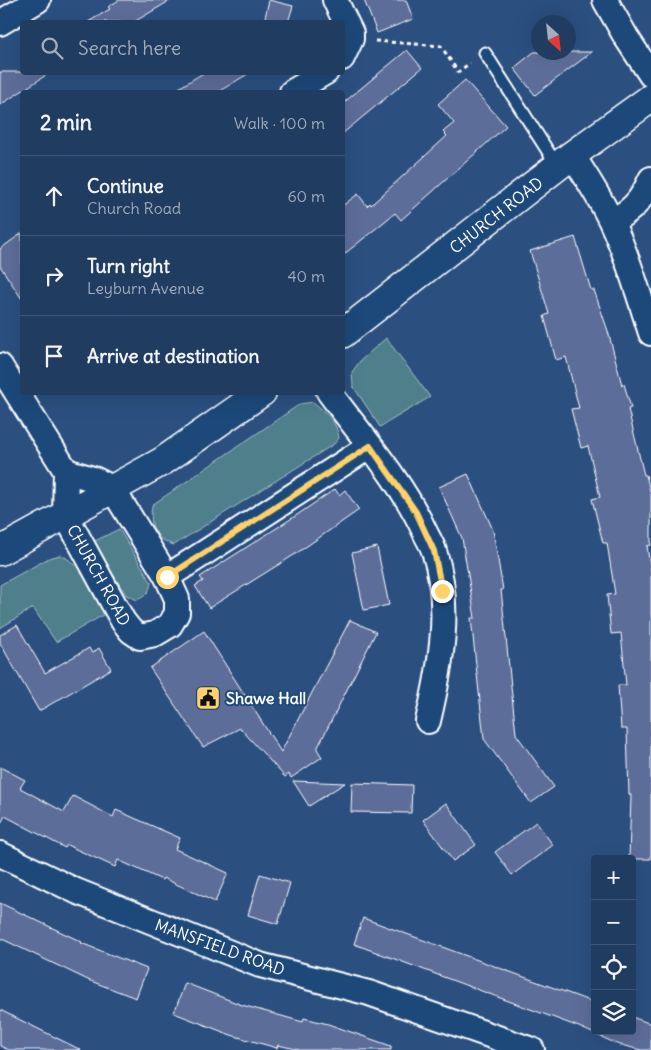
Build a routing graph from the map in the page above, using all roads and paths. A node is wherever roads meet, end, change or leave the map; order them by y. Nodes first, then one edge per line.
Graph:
1 (38, 0) edge
2 (335, 0) edge
3 (605, 0) edge
4 (345, 20) edge
5 (345, 21) edge
6 (0, 23) edge
7 (346, 48) edge
8 (485, 53) joint
9 (321, 75) edge
10 (651, 75) edge
11 (295, 90) edge
12 (651, 98) edge
13 (565, 161) junction
14 (651, 179) edge
15 (612, 221) junction
16 (345, 332) edge
17 (651, 333) edge
18 (0, 366) edge
19 (258, 395) edge
20 (331, 395) edge
21 (370, 446) junction
22 (66, 471) junction
23 (112, 488) junction
24 (65, 514) junction
25 (0, 551) edge
26 (167, 577) junction
27 (428, 721) dead end
28 (0, 854) edge
29 (498, 1044) edge
30 (532, 1050) edge

1 - 6 street
2 - 4 street
3 - 10 street
5 - 7 street
7 - 8 path
8 - 13 lane
9 - 11 street
12 - 13 main road, CHURCH ROAD
13 - 15 street
13 - 16 main road, CHURCH ROAD
14 - 15 street
15 - 17 street
18 - 22 street
19 - 23 main road, CHURCH ROAD
20 - 21 street
21 - 26 street
21 - 27 street
22 - 23 street
22 - 24 street
23 - 24 main road, CHURCH ROAD
23 - 26 street, CHURCH ROAD
24 - 25 main road, CHURCH ROAD
24 - 26 street, CHURCH ROAD
28 - 29 street, MANSFIELD ROAD
29 - 30 street, MANSFIELD ROAD

